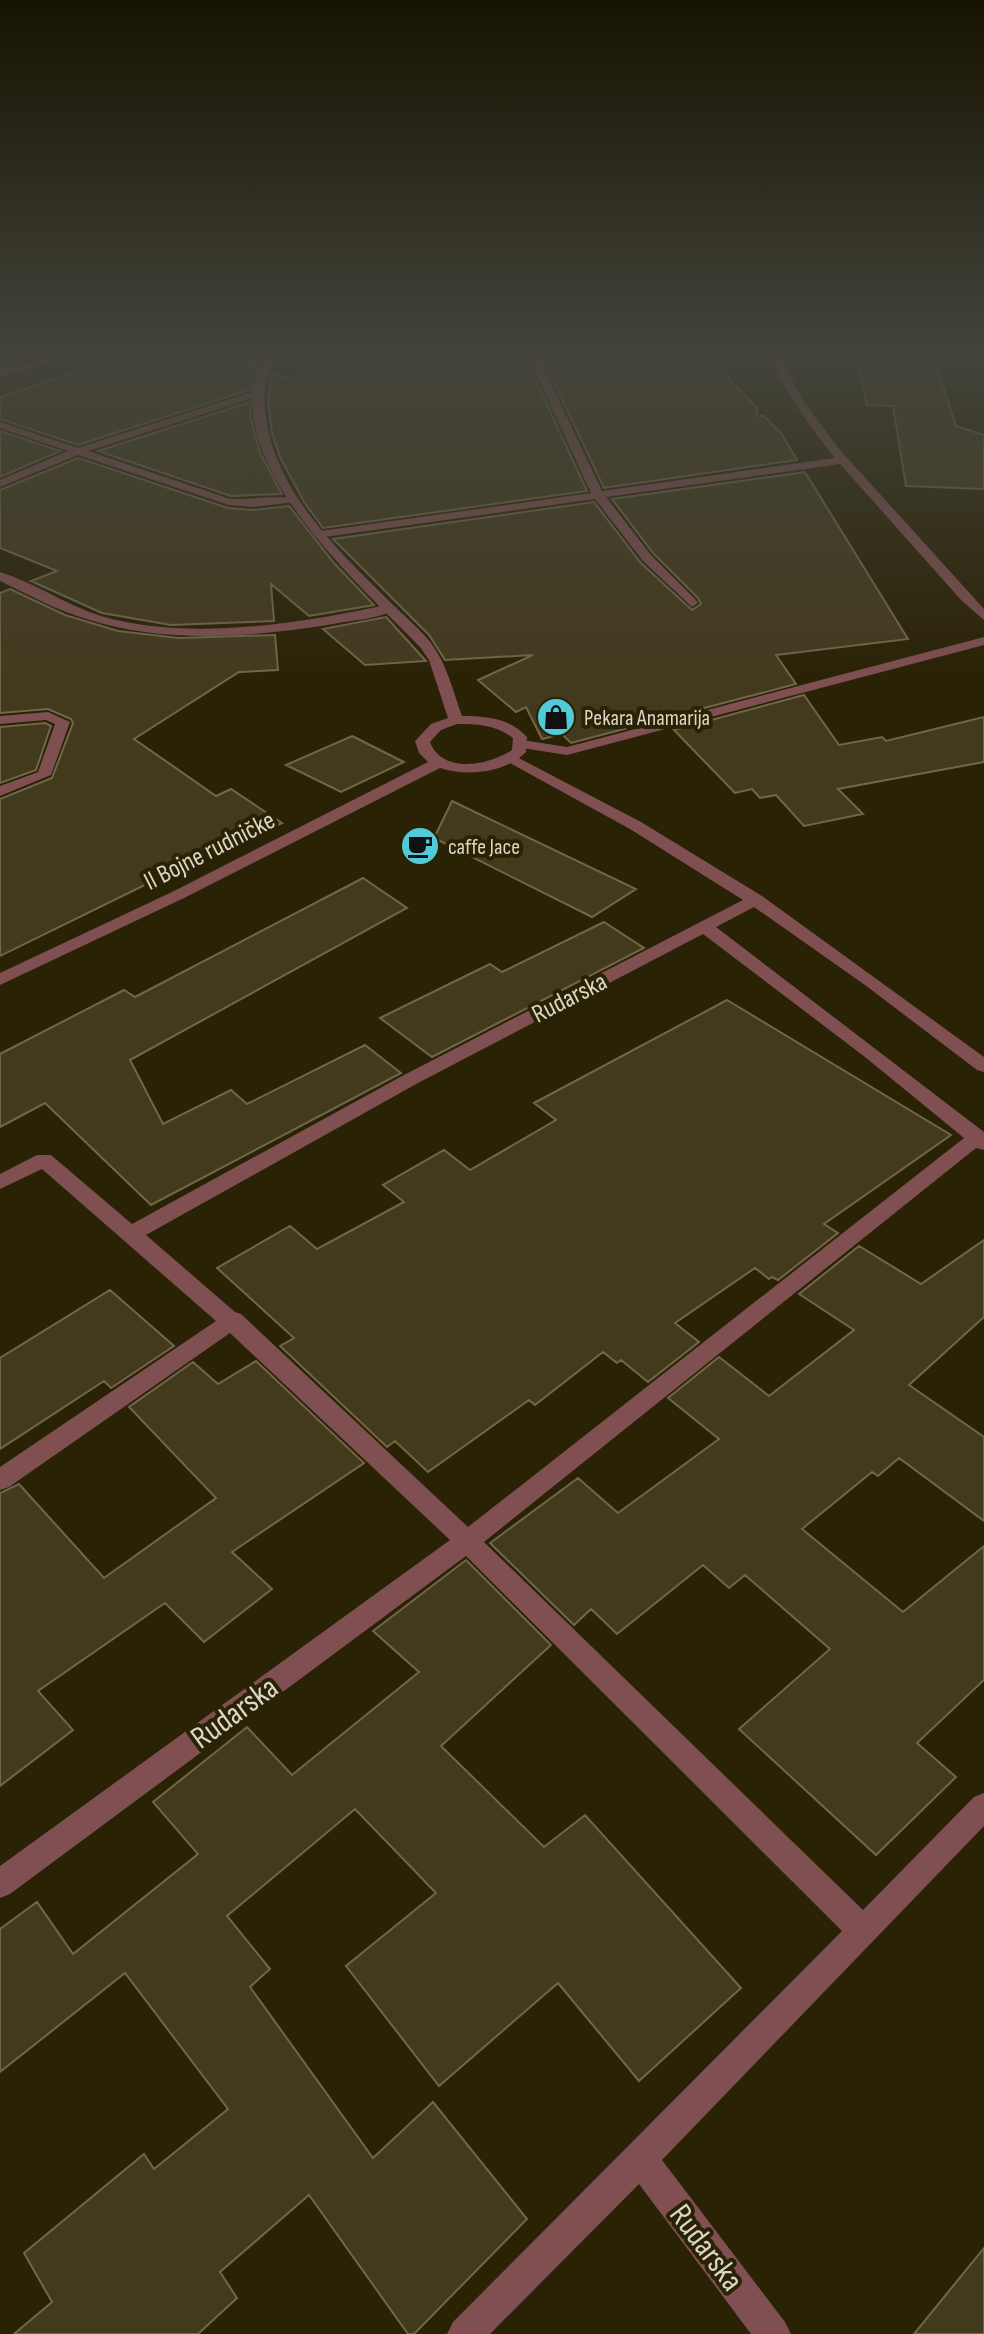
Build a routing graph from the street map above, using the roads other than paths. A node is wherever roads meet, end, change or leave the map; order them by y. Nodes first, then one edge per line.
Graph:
1 (55, 461) edge
2 (107, 461) edge
3 (274, 461) edge
4 (582, 461) edge
5 (836, 461) edge
6 (843, 461) edge
7 (0, 484) edge
8 (598, 495) junction
9 (291, 500) junction
10 (321, 535) junction
11 (0, 576) edge
12 (692, 603) dead end
13 (391, 608) junction
14 (984, 616) edge
15 (984, 641) edge
16 (0, 720) edge
17 (456, 720) junction
18 (522, 744) junction
19 (511, 758) junction
20 (440, 762) junction
21 (0, 791) edge
22 (756, 900) junction
23 (705, 927) junction
24 (0, 980) edge
25 (984, 1066) edge
26 (980, 1141) edge
27 (0, 1182) edge
28 (132, 1233) junction
29 (233, 1320) junction
30 (0, 1480) edge
31 (468, 1541) junction
32 (984, 1806) edge
33 (0, 1884) edge
34 (862, 1930) junction
35 (641, 2159) junction
36 (465, 2334) edge
37 (773, 2334) edge

1 - 7 street
2 - 9 street
3 - 9 street
4 - 8 street
5 - 8 street
6 - 14 street
8 - 10 street
8 - 12 street
9 - 10 street
10 - 13 street
11 - 13 street
13 - 17 street
15 - 18 street
16 - 21 street
17 - 18 street
17 - 20 street
18 - 19 street
19 - 20 street
19 - 22 street
20 - 24 street, II Bojne rudničke
22 - 23 street
22 - 25 street
23 - 26 street, Rudarska
23 - 28 street, Rudarska
26 - 31 street, Rudarska
27 - 28 street
28 - 29 street
29 - 30 street
29 - 31 street
31 - 33 street, Rudarska
31 - 34 street
32 - 34 street
34 - 35 street
35 - 36 street
35 - 37 street, Rudarska

